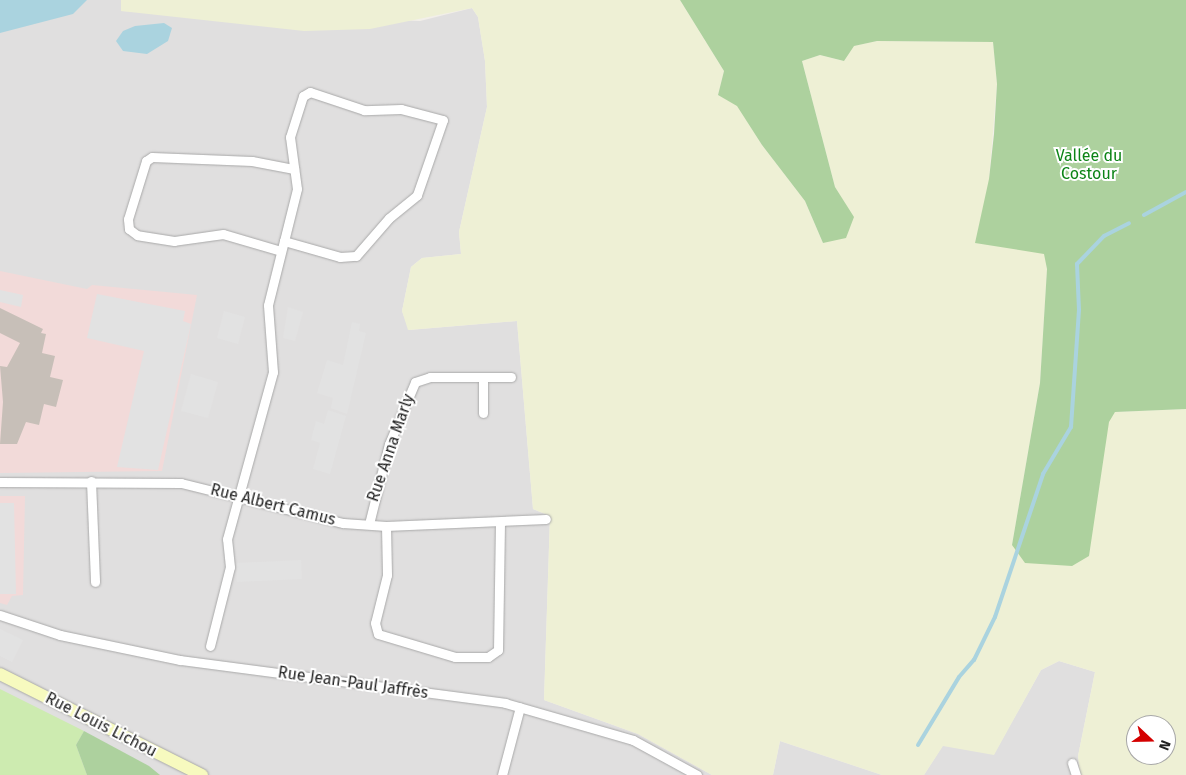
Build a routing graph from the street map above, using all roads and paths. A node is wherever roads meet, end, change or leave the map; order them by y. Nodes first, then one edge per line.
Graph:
1 (294, 170) junction
2 (284, 241) junction
3 (281, 251) junction
4 (482, 377) junction
5 (511, 377) dead end
6 (483, 413) dead end
7 (91, 481) junction
8 (0, 482) edge
9 (239, 495) junction
10 (546, 519) dead end
11 (500, 523) junction
12 (369, 524) junction
13 (386, 526) junction
14 (95, 582) dead end
15 (0, 615) edge
16 (210, 646) dead end
17 (0, 674) edge
18 (520, 707) junction
19 (1072, 762) dead end
20 (202, 775) edge
21 (502, 775) edge
22 (695, 775) edge
23 (1076, 775) edge

1 - 2 street
1 - 2 street
1 - 3 street
2 - 3 street
3 - 9 street
4 - 5 street, Rue Anna Marly
4 - 6 street
4 - 12 street, Rue Anna Marly
7 - 8 street, Rue Albert Camus
7 - 9 street, Rue Albert Camus
7 - 14 street
9 - 12 street, Rue Albert Camus
9 - 16 street
10 - 11 street, Rue Albert Camus
11 - 13 street, Rue Albert Camus
11 - 13 street
12 - 13 street, Rue Albert Camus
15 - 18 street, Rue Jean-Paul Jaffrès
17 - 20 main road, Rue Louis Lichou
18 - 21 street
18 - 22 street, Rue Jean-Paul Jaffrès
19 - 23 street

